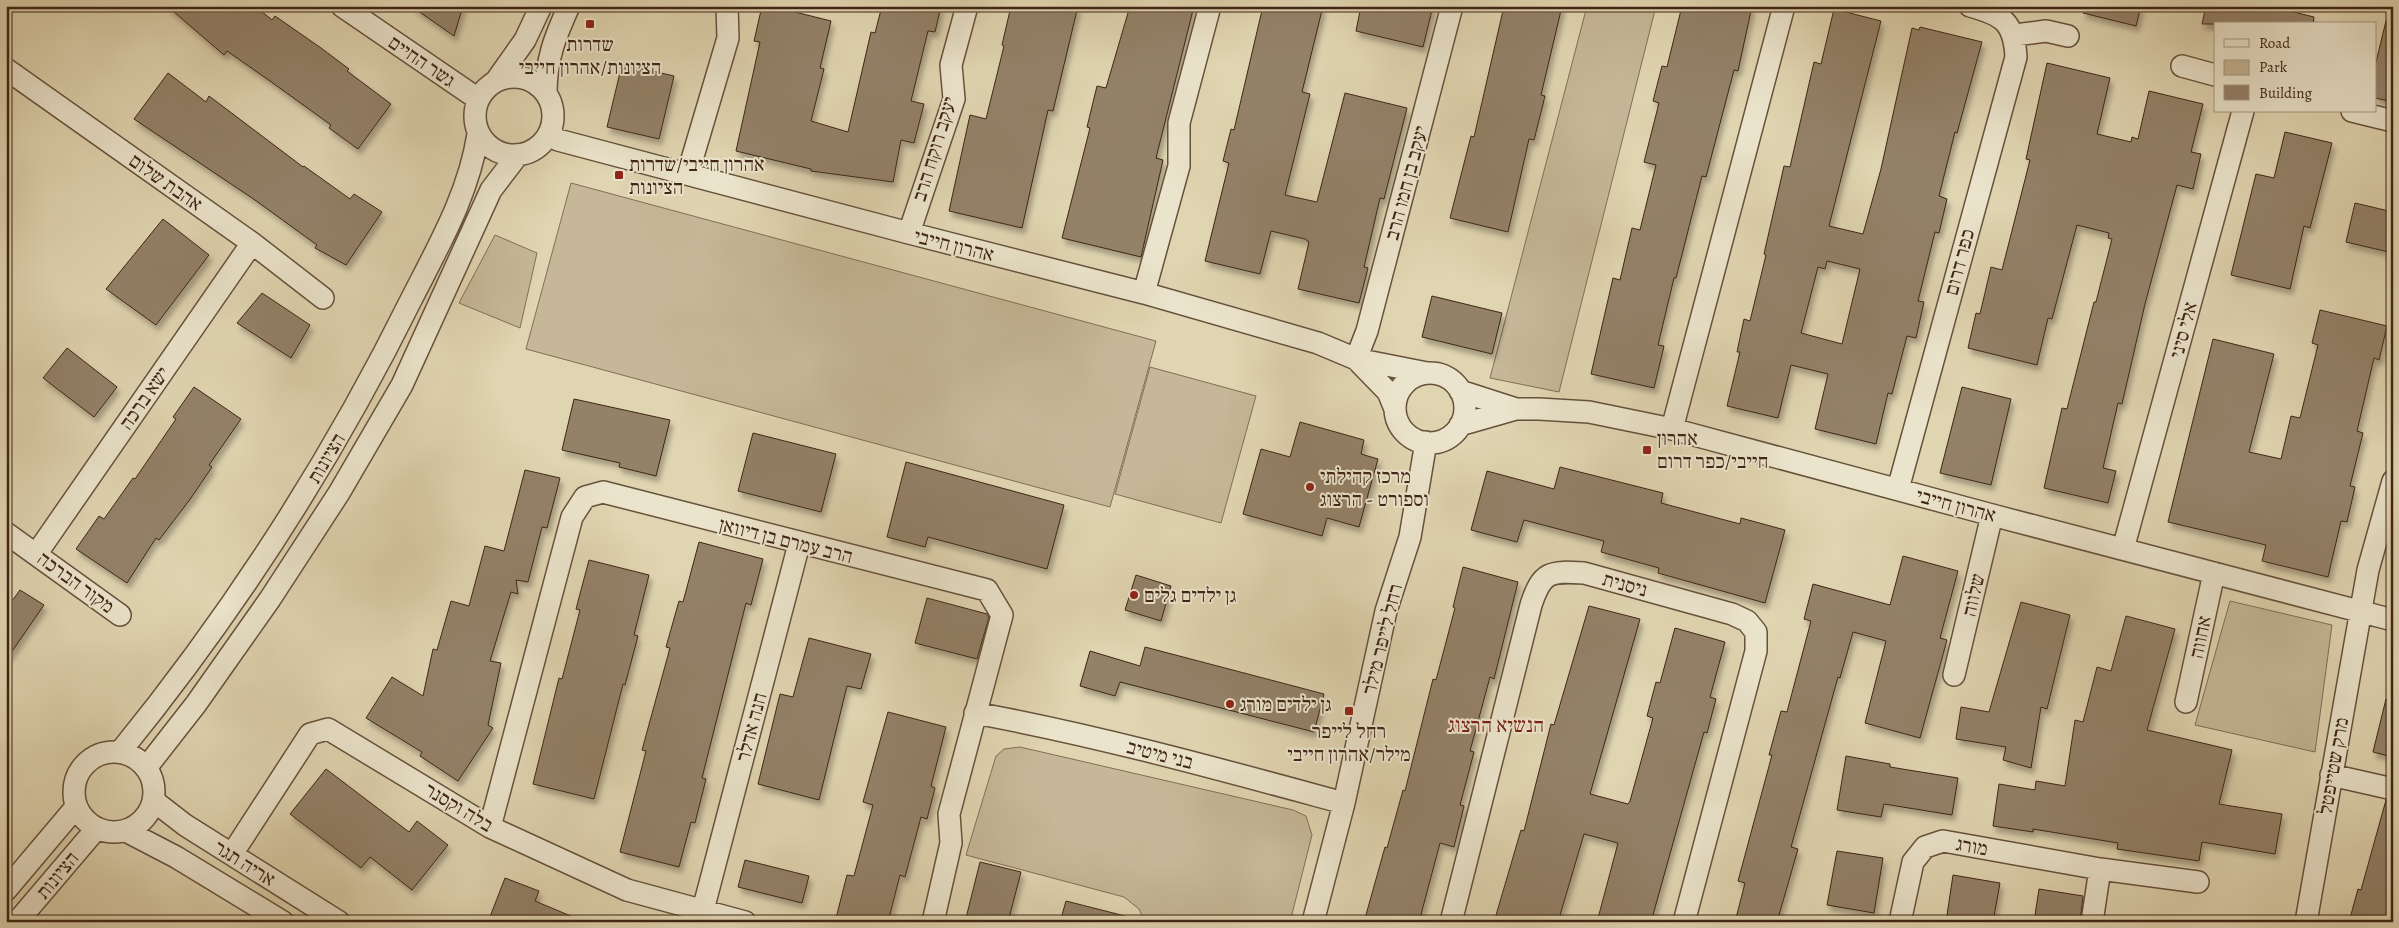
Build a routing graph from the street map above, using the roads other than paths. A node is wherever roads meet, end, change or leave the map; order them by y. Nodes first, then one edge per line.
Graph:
1 (342, 6) edge
2 (542, 6) edge
3 (569, 6) edge
4 (726, 6) edge
5 (967, 6) edge
6 (1210, 6) edge
7 (1452, 6) edge
8 (1784, 6) edge
9 (1970, 6) edge
10 (2015, 35) junction
11 (2068, 36) dead end
12 (2182, 66) dead end
13 (6, 69) edge
14 (2214, 75) edge
15 (496, 81) junction
16 (546, 93) junction
17 (478, 99) junction
18 (2243, 112) edge
19 (2356, 112) edge
20 (2393, 121) edge
21 (478, 134) junction
22 (550, 134) junction
23 (517, 156) junction
24 (688, 173) junction
25 (909, 233) junction
26 (252, 243) junction
27 (1144, 293) junction
28 (323, 298) dead end
29 (1356, 359) junction
30 (1427, 374) junction
31 (1460, 391) junction
32 (1395, 409) junction
33 (1516, 409) junction
34 (1460, 425) junction
35 (1672, 429) junction
36 (1426, 442) junction
37 (2393, 480) edge
38 (1898, 489) junction
39 (1992, 515) junction
40 (6, 533) edge
41 (799, 544) junction
42 (2123, 549) junction
43 (37, 553) junction
44 (2214, 573) junction
45 (2360, 611) junction
46 (120, 615) dead end
47 (2393, 620) edge
48 (1954, 675) dead end
49 (2186, 702) dead end
50 (975, 713) junction
51 (120, 752) junction
52 (146, 768) junction
53 (2331, 774) junction
54 (2393, 789) edge
55 (154, 801) junction
56 (1344, 803) junction
57 (76, 806) junction
58 (490, 826) junction
59 (97, 828) junction
60 (126, 831) junction
61 (234, 851) dead end
62 (2100, 869) junction
63 (2198, 882) dead end
64 (6, 890) edge
65 (703, 910) junction
66 (18, 922) edge
67 (283, 922) edge
68 (339, 922) edge
69 (745, 922) edge
70 (933, 922) edge
71 (1313, 922) edge
72 (1451, 922) edge
73 (1684, 922) edge
74 (1900, 922) edge
75 (2092, 922) edge
76 (2306, 922) edge

1 - 17 street, גשר החיים
2 - 15 street
3 - 16 street
4 - 24 street
5 - 25 street, יעקב רוקח הרב
6 - 27 street
7 - 29 street, יעקב בן חמו הרב
8 - 35 street
9 - 10 street
10 - 11 street
10 - 38 street, כפר דרום
12 - 14 street
13 - 26 street, אהבת שלום
15 - 16 street
15 - 17 street
16 - 22 street
17 - 21 street
18 - 42 street, אלי סיני
19 - 20 street
21 - 23 street
21 - 51 street, הציונות
22 - 23 street
22 - 24 street, אהרון חייבי
23 - 52 street, הציונות
24 - 25 street, אהרון חייבי
25 - 27 street, אהרון חייבי
26 - 28 street, אהבת שלום
26 - 43 street, ישא ברכה
27 - 29 street, אהרון חייבי
29 - 30 street, אהרון חייבי
29 - 32 street, אהרון חייבי
30 - 31 street
30 - 32 street
31 - 33 street, אהרון חייבי
31 - 34 street
32 - 36 street
33 - 34 street, אהרון חייבי
33 - 35 street, אהרון חייבי
34 - 36 street
35 - 38 street, אהרון חייבי
36 - 56 street, רחל לייפר מילר
37 - 45 street
38 - 39 street, אהרון חייבי
39 - 42 street, אהרון חייבי
39 - 48 street, שלווה
40 - 43 street, מקור הברכה
41 - 50 street, הרב עמרם בן דיוואן
41 - 58 street, הרב עמרם בן דיוואן
41 - 65 street, חנה אדלר
42 - 44 street, אהרון חייבי
43 - 46 street, מקור הברכה
44 - 45 street, אהרון חייבי
44 - 49 street, אחווה
45 - 47 street, אהרון חייבי
45 - 53 street, מרק שטייפטל
50 - 56 street, בני מיטיב
50 - 70 street, הרב עמרם בן דיוואן
51 - 52 street
51 - 57 street
52 - 55 street
53 - 54 street
53 - 76 street, מרק שטייפטל
55 - 60 street
55 - 68 street, אריה תגר
56 - 71 street, רחל לייפר מילר
57 - 59 street
57 - 64 street, הציונות
58 - 61 street, בלה וקסנר
58 - 65 street, בלה וקסנר
59 - 60 street
59 - 66 street, הציונות
60 - 67 street, אריה תגר
62 - 63 street, מורג
62 - 74 street, מורג
62 - 75 street
65 - 69 street, בלה וקסנר
72 - 73 street, ניסנית

